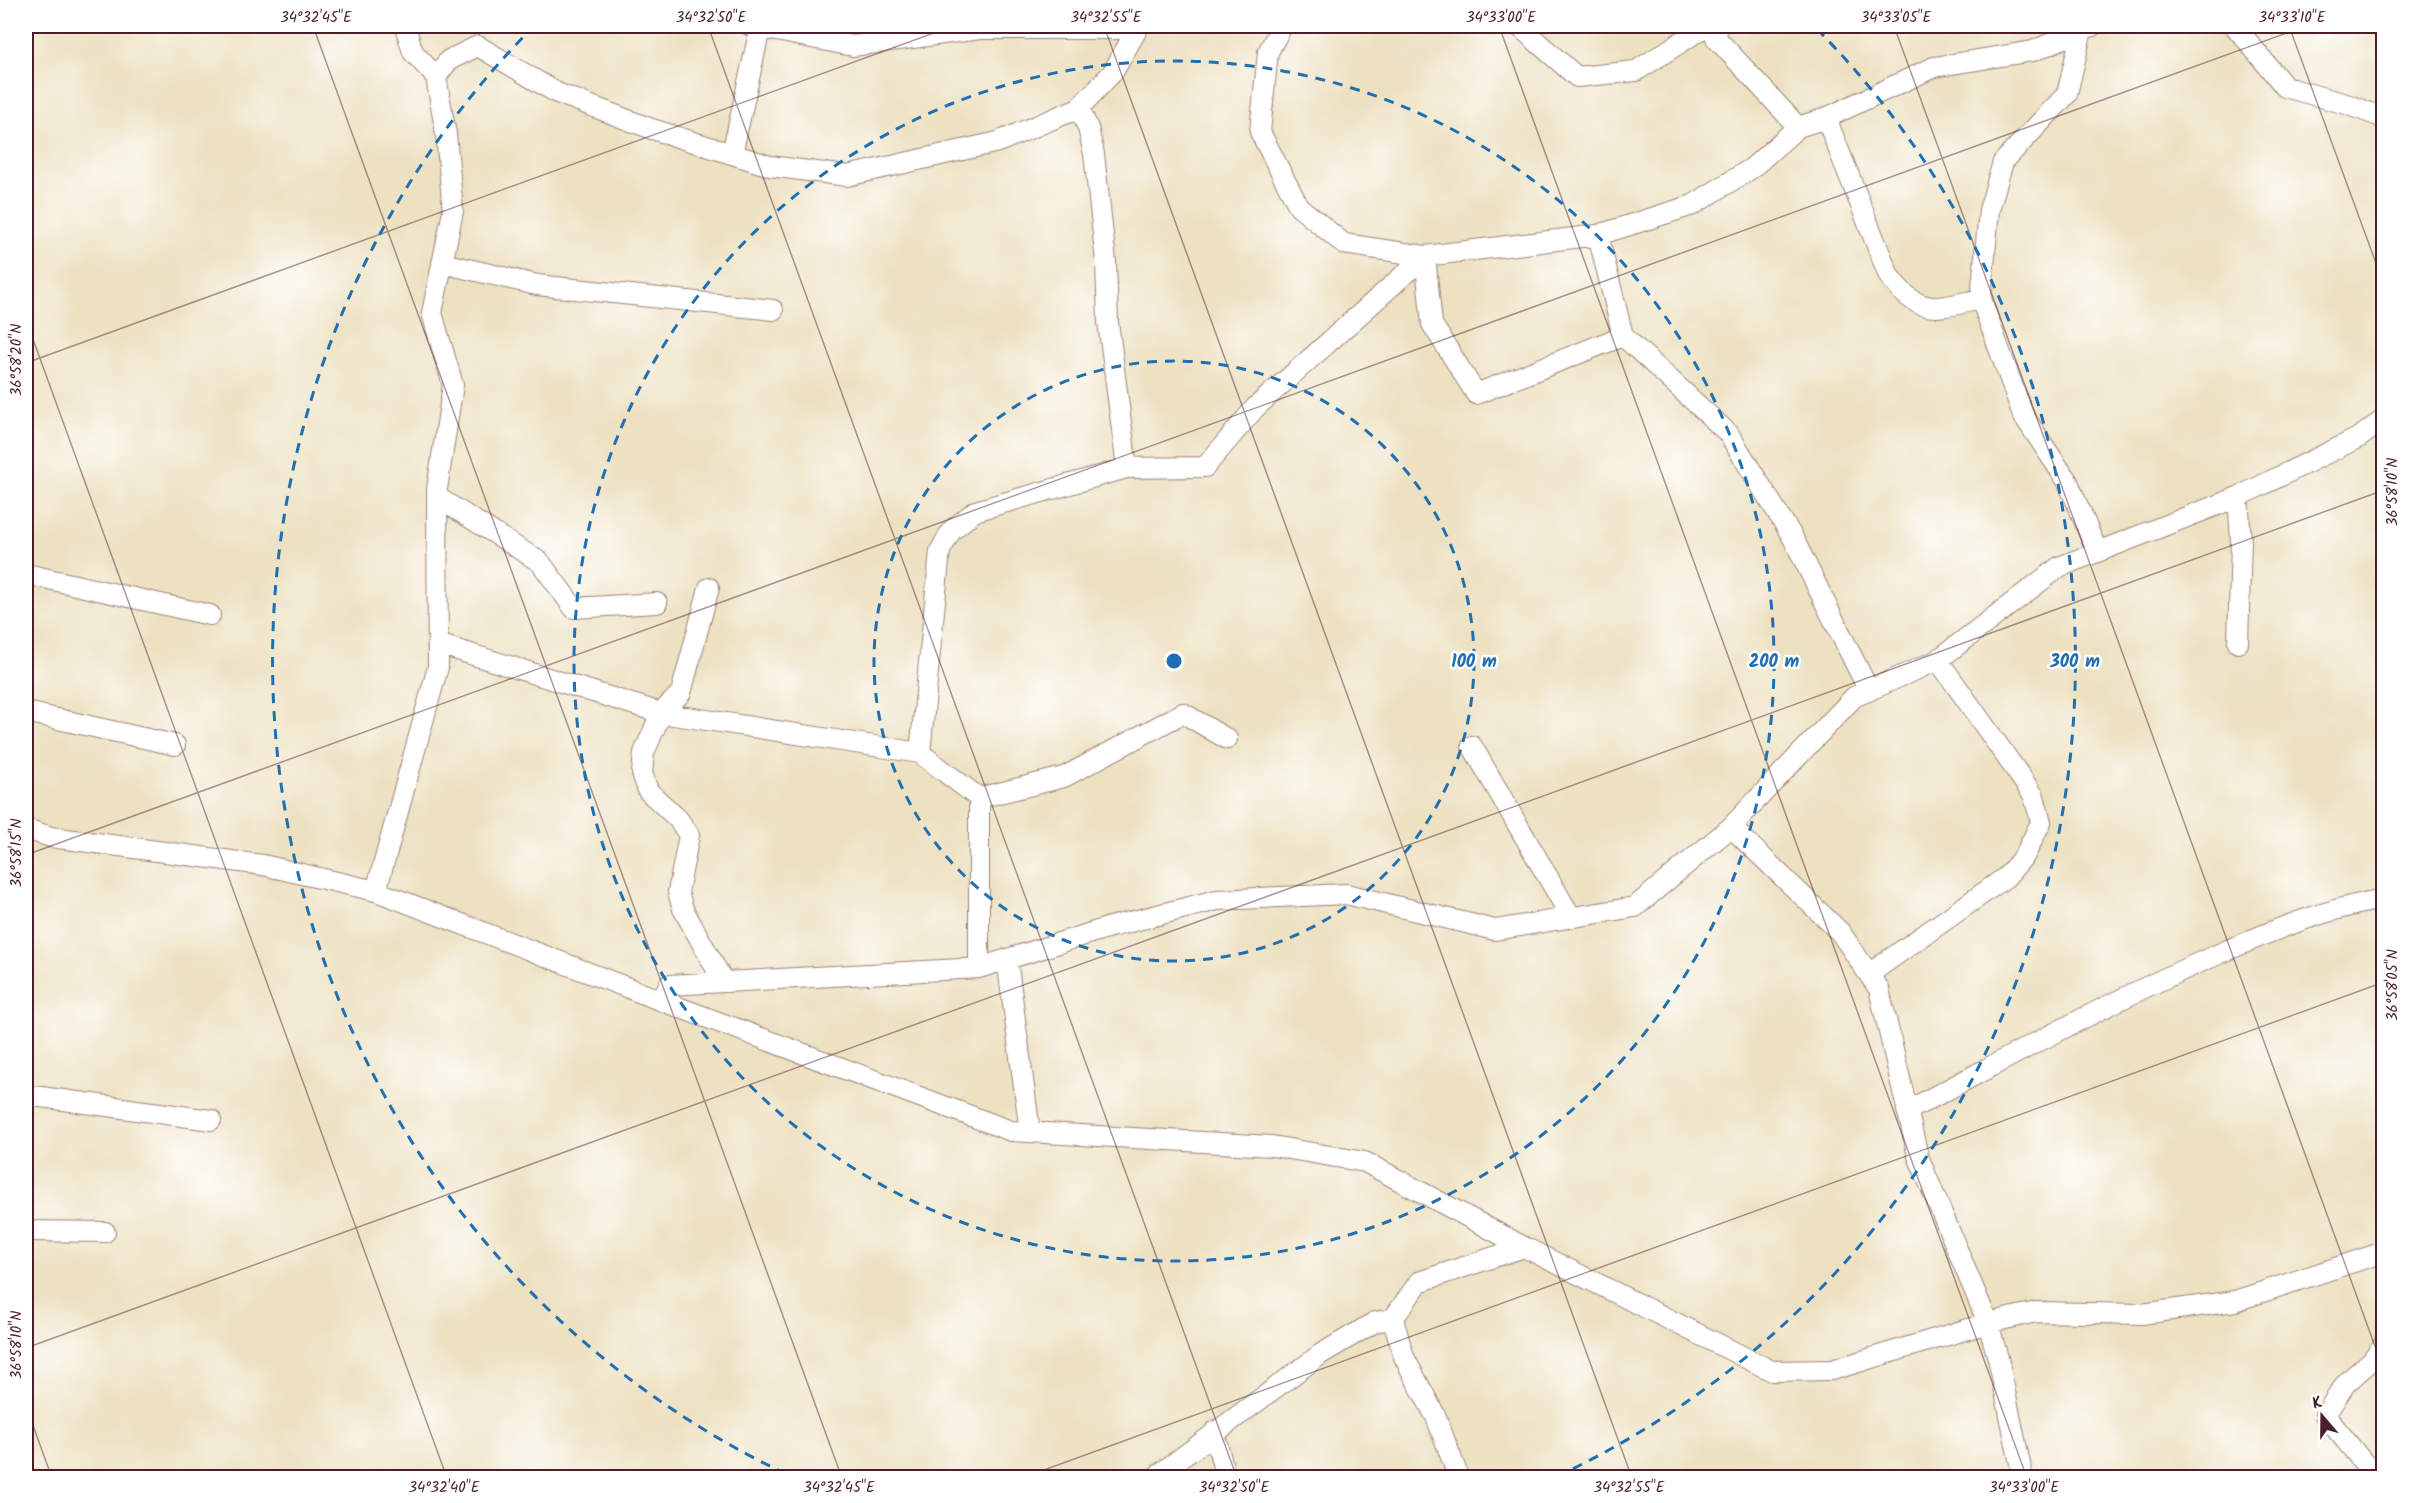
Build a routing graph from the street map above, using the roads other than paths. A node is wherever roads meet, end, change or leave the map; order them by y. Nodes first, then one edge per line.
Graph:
1 (405, 26) edge
2 (1282, 26) edge
3 (1520, 26) edge
4 (1706, 26) edge
5 (1717, 26) edge
6 (2235, 26) edge
7 (756, 27) edge
8 (1138, 27) edge
9 (2087, 28) edge
10 (436, 78) junction
11 (1079, 108) junction
12 (1826, 118) junction
13 (2384, 118) edge
14 (1798, 127) junction
15 (732, 154) junction
16 (1598, 235) junction
17 (1425, 256) junction
18 (442, 263) junction
19 (1981, 299) junction
20 (773, 310) dead end
21 (1623, 336) junction
22 (2383, 420) edge
23 (1127, 468) junction
24 (2238, 496) junction
25 (437, 497) junction
26 (2097, 551) junction
27 (26, 574) edge
28 (709, 588) dead end
29 (657, 603) dead end
30 (210, 615) dead end
31 (2238, 643) dead end
32 (438, 644) junction
33 (1938, 660) junction
34 (1869, 691) junction
35 (26, 712) edge
36 (662, 713) junction
37 (1227, 739) dead end
38 (175, 745) dead end
39 (1472, 746) dead end
40 (920, 753) junction
41 (979, 798) junction
42 (1731, 827) junction
43 (26, 829) edge
44 (376, 891) junction
45 (2384, 899) edge
46 (1571, 917) junction
47 (1007, 959) junction
48 (979, 968) junction
49 (1869, 975) junction
50 (723, 981) junction
51 (662, 1001) junction
52 (26, 1095) edge
53 (1907, 1111) junction
54 (211, 1120) dead end
55 (1030, 1132) junction
56 (26, 1231) edge
57 (105, 1232) dead end
58 (1524, 1246) junction
59 (2384, 1252) edge
60 (1393, 1319) junction
61 (1988, 1323) junction
62 (2384, 1344) edge
63 (1214, 1432) junction
64 (1154, 1478) edge
65 (1226, 1478) edge
66 (1456, 1478) edge
67 (2023, 1478) edge
68 (2376, 1478) edge

1 - 10 street
2 - 17 street
3 - 4 street
5 - 14 street
6 - 13 street
7 - 8 street
7 - 15 street
8 - 11 street
9 - 12 street
9 - 19 street
10 - 15 street
10 - 18 street
11 - 15 street
11 - 23 street
12 - 14 street
12 - 19 street
14 - 16 street
16 - 17 street
16 - 21 street
17 - 21 street
17 - 23 street
18 - 20 street
18 - 25 street
19 - 26 street
21 - 34 street
22 - 24 street
23 - 40 street
24 - 26 street
24 - 31 street
25 - 29 street
25 - 32 street
26 - 33 street
27 - 30 street
28 - 36 street
32 - 36 street
32 - 44 street
33 - 34 street
33 - 49 street
34 - 42 street
35 - 38 street
36 - 40 street
36 - 50 street
37 - 41 street
39 - 46 street
40 - 41 street
41 - 48 street
42 - 46 street
42 - 49 street
43 - 44 street
44 - 51 street
45 - 53 street
46 - 47 street
47 - 48 street
47 - 55 street
48 - 50 street
49 - 53 street
50 - 51 street
51 - 55 street
52 - 54 street
53 - 61 street
55 - 58 street
56 - 57 street
58 - 60 street
58 - 61 street
59 - 61 street
60 - 63 street
60 - 66 street
61 - 67 street
62 - 68 street
63 - 64 street
63 - 65 street

